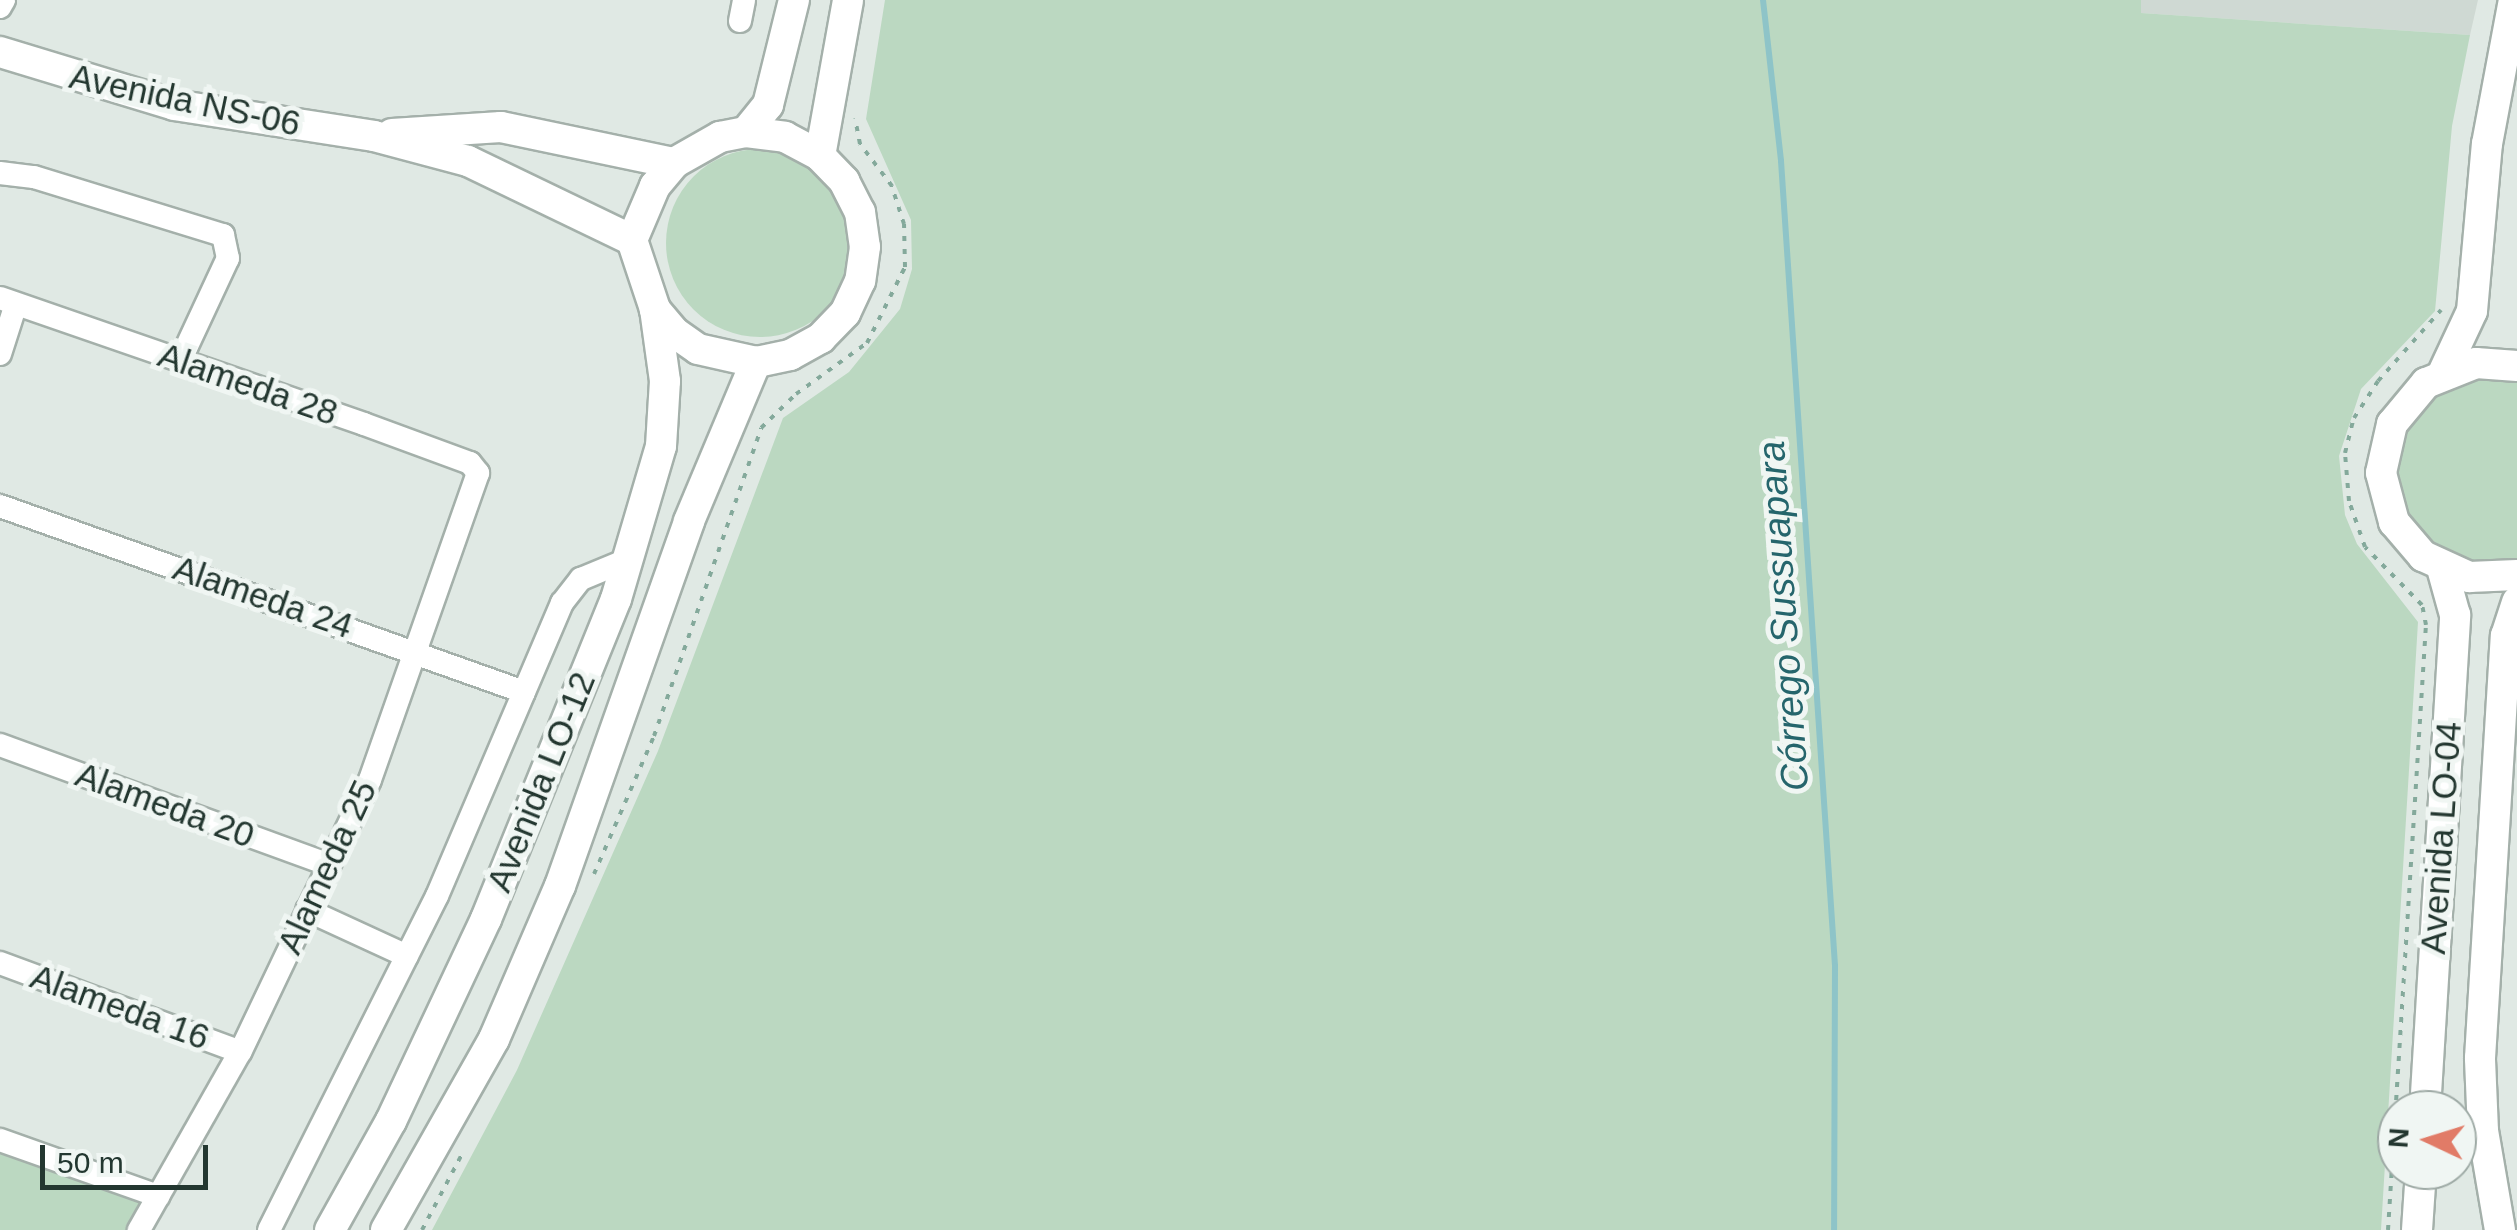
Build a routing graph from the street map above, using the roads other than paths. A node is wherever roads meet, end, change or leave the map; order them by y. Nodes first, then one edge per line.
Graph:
1 (4, 0) edge
2 (794, 0) edge
3 (848, 0) edge
4 (2514, 0) edge
5 (0, 8) edge
6 (0, 52) edge
7 (746, 132) junction
8 (374, 136) junction
9 (820, 156) junction
10 (674, 163) junction
11 (0, 173) edge
12 (632, 240) junction
13 (8, 301) edge
14 (655, 309) junction
15 (0, 354) edge
16 (180, 361) junction
17 (756, 362) junction
18 (2517, 366) edge
19 (2443, 373) junction
20 (478, 486) joint
21 (0, 506) edge
22 (629, 559) junction
23 (2442, 568) junction
24 (2517, 575) edge
25 (2517, 602) edge
26 (417, 651) junction
27 (524, 692) junction
28 (0, 746) edge
29 (329, 865) junction
30 (308, 910) junction
31 (408, 956) junction
32 (0, 963) edge
33 (240, 1052) junction
34 (2425, 1090) edge
35 (0, 1140) edge
36 (2420, 1190) edge
37 (158, 1196) junction
38 (138, 1230) edge
39 (269, 1230) edge
40 (330, 1230) edge
41 (386, 1230) edge
42 (2417, 1230) edge
43 (2500, 1230) edge

1 - 5 street
2 - 7 street
3 - 9 street
4 - 19 street
6 - 8 street, Avenida NS-06
7 - 9 street
7 - 10 street
8 - 10 street, Avenida NS-06
8 - 12 street, Avenida NS-06
9 - 17 street
10 - 12 street
11 - 16 street
12 - 14 street
13 - 15 street
13 - 16 street, Alameda 28
14 - 17 street
14 - 22 street, Avenida LO-12
16 - 20 street, Alameda 28
17 - 41 street, Avenida LO-12
18 - 19 street
19 - 23 street
20 - 26 street, Alameda 25
21 - 26 street, Alameda 24
22 - 27 street
22 - 40 street, Avenida LO-12
23 - 24 street
23 - 34 street, Avenida LO-04
25 - 43 street, Avenida LO-04
26 - 27 street, Alameda 24
26 - 29 street, Alameda 25
27 - 31 street
28 - 29 street, Alameda 20
29 - 30 street, Alameda 25
30 - 31 street
30 - 33 street, Alameda 25
31 - 39 street
32 - 33 street, Alameda 16
33 - 37 street, Alameda 25
35 - 37 street
36 - 42 street
37 - 38 street, Alameda 25

